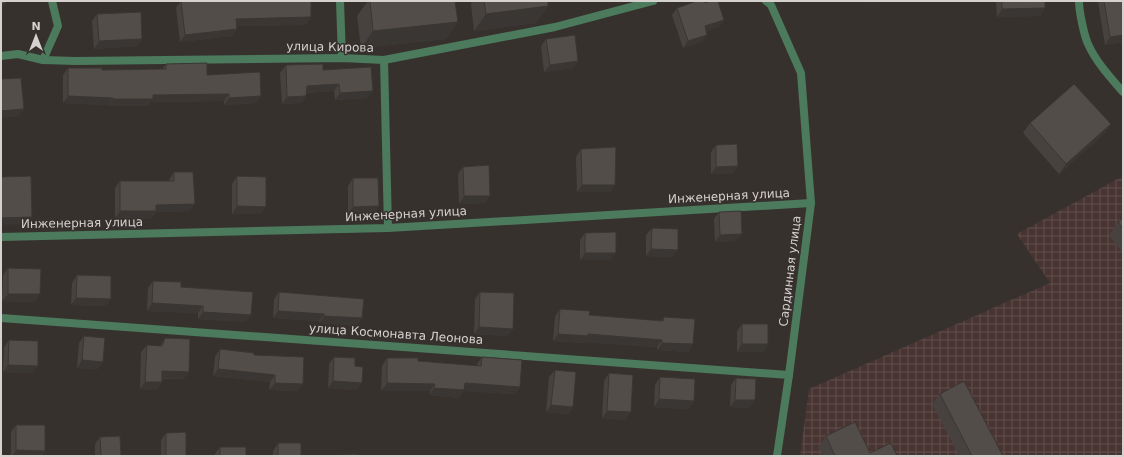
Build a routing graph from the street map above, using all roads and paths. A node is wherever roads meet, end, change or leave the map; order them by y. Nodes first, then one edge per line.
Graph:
1 (52, 1) edge
2 (340, 1) edge
3 (653, 1) edge
4 (766, 1) edge
5 (777, 1) edge
6 (1079, 1) edge
7 (773, 10) junction
8 (1, 56) edge
9 (342, 58) junction
10 (43, 60) junction
11 (384, 60) junction
12 (1123, 92) edge
13 (811, 203) junction
14 (388, 228) junction
15 (1, 237) edge
16 (1, 318) edge
17 (789, 375) junction
18 (777, 456) edge

1 - 10 street
2 - 9 street
3 - 11 street, улица Кирова
4 - 7 street, Сардинная улица
5 - 7 street
6 - 12 street
7 - 13 street, Сардинная улица
8 - 10 street, улица Кирова
9 - 10 street, улица Кирова
9 - 11 street, улица Кирова
11 - 14 street
13 - 14 street, Инженерная улица
13 - 17 street, Сардинная улица
14 - 15 street, Инженерная улица
16 - 17 street, улица Космонавта Леонова
17 - 18 street, Сардинная улица

